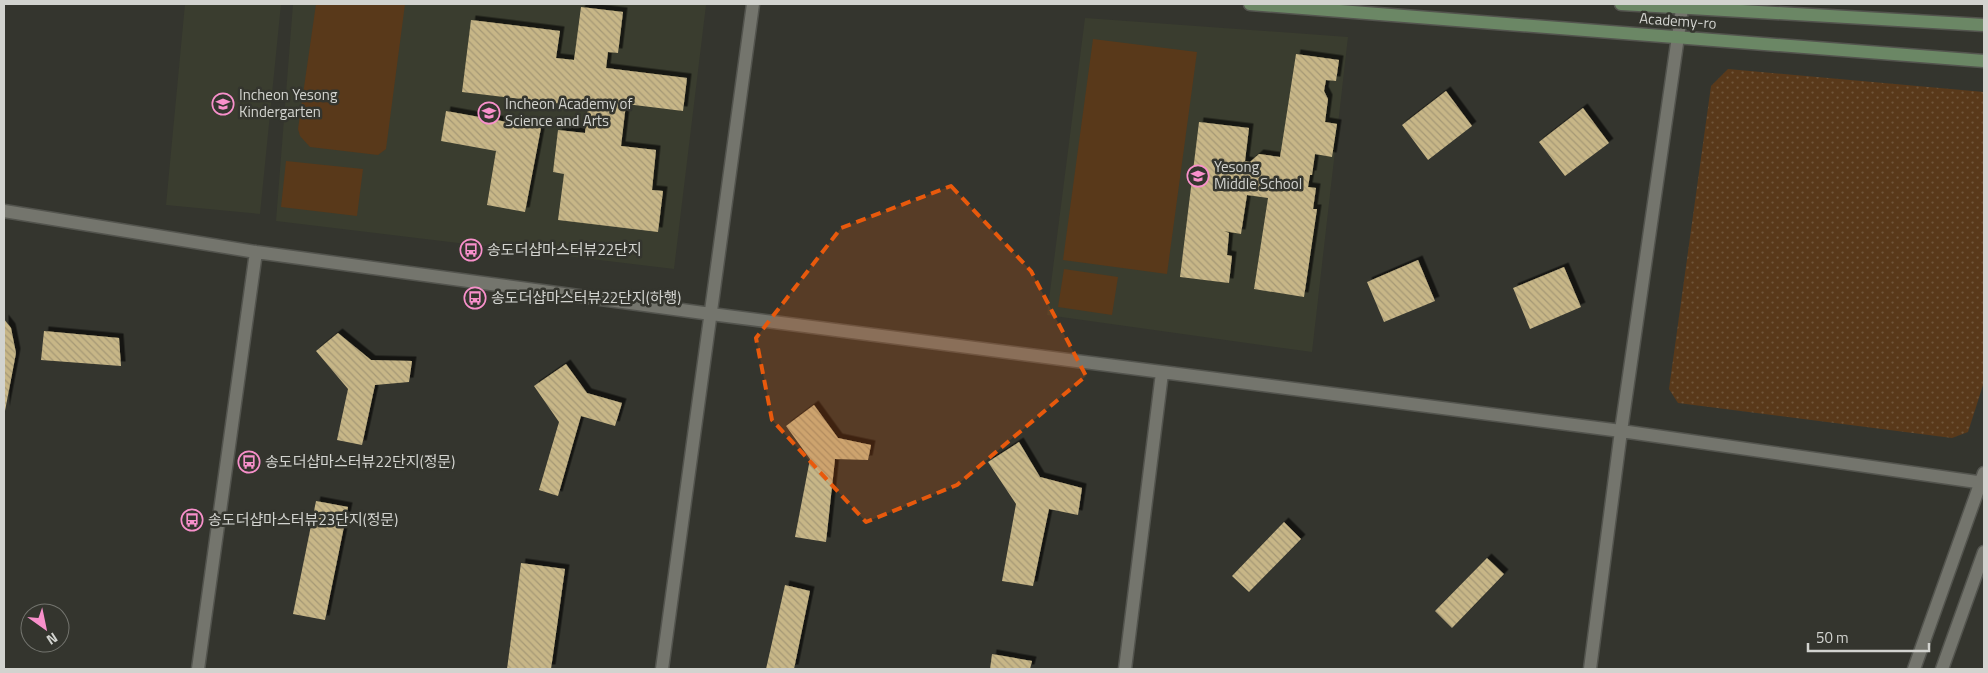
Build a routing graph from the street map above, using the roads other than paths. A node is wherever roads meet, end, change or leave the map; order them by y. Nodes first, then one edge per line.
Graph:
1 (753, 4) edge
2 (1250, 4) edge
3 (1621, 4) edge
4 (1682, 9) junction
5 (1984, 25) edge
6 (1678, 38) junction
7 (1984, 61) edge
8 (4, 211) edge
9 (256, 252) junction
10 (711, 314) junction
11 (1162, 373) junction
12 (1622, 431) junction
13 (1983, 479) edge
14 (1984, 552) edge
15 (198, 669) edge
16 (662, 669) edge
17 (1125, 669) edge
18 (1590, 669) edge
19 (1914, 669) edge
20 (1942, 669) edge

1 - 10 street
2 - 6 main road, Academy-ro
3 - 4 main road, Academy-ro
4 - 5 main road, Academy-ro
4 - 6 street
6 - 7 main road, Academy-ro
6 - 12 street
8 - 9 street
9 - 10 street
9 - 15 street
10 - 11 street
10 - 16 street
11 - 12 street
11 - 17 street
12 - 13 street
12 - 18 street
13 - 19 street
14 - 20 street

